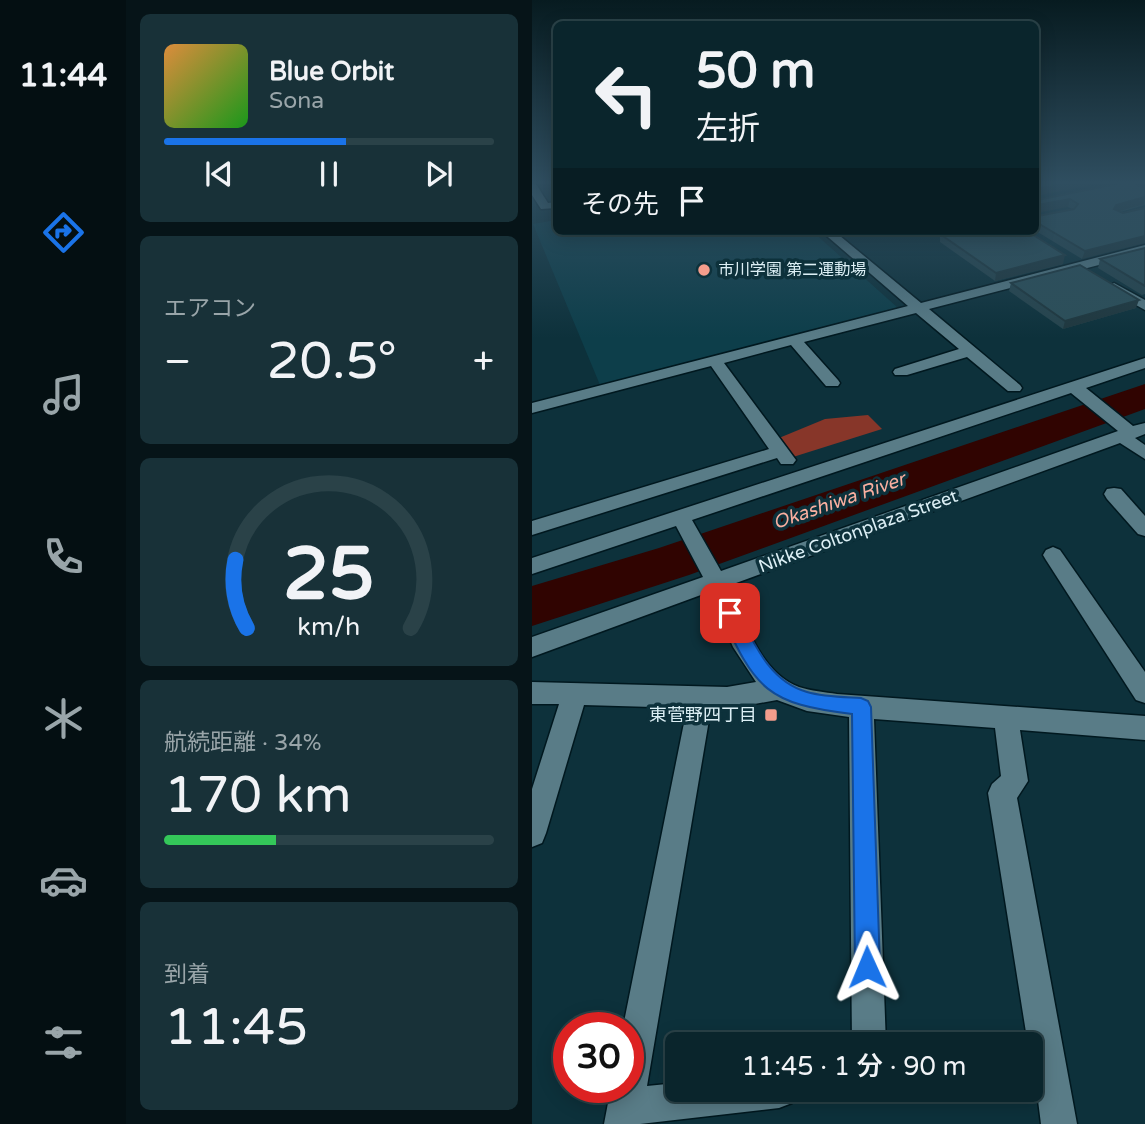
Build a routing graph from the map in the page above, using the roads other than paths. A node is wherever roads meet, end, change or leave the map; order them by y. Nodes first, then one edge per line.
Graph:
1 (832, 235) edge
2 (1145, 249) edge
3 (1074, 262) junction
4 (1145, 306) edge
5 (919, 308) junction
6 (794, 340) junction
7 (970, 351) junction
8 (715, 361) junction
9 (1145, 363) edge
10 (901, 372) dead end
11 (832, 383) dead end
12 (1073, 386) junction
13 (1014, 388) dead end
14 (532, 408) edge
15 (1132, 432) edge
16 (780, 451) junction
17 (1145, 453) edge
18 (798, 476) junction
19 (1114, 494) dead end
20 (683, 521) junction
21 (532, 528) edge
22 (1145, 529) edge
23 (1053, 555) dead end
24 (532, 566) edge
25 (711, 574) junction
26 (532, 648) edge
27 (779, 689) junction
28 (1145, 692) edge
29 (532, 693) edge
30 (575, 693) junction
31 (701, 697) junction
32 (861, 707) junction
33 (1006, 719) junction
34 (1145, 728) edge
35 (532, 833) edge
36 (869, 1032) edge
37 (705, 1102) edge
38 (624, 1115) edge
39 (1059, 1124) edge

1 - 5 street
2 - 3 street
3 - 4 street
3 - 5 street
5 - 6 street
5 - 7 street
6 - 8 street
6 - 11 street
7 - 10 street
7 - 13 street
8 - 14 street
8 - 16 street
9 - 12 street
12 - 15 street
12 - 18 street
15 - 17 street
15 - 25 street, Nikke Coltonplaza Street
16 - 18 street
16 - 21 street
18 - 20 street
19 - 22 street
20 - 24 street
20 - 25 street
23 - 28 street
25 - 26 street, Nikke Coltonplaza Street
25 - 27 street
27 - 31 street
27 - 32 street
29 - 30 street
30 - 31 street
30 - 35 street
31 - 38 street
32 - 33 street
32 - 36 street
33 - 34 street
33 - 39 street
37 - 38 street

